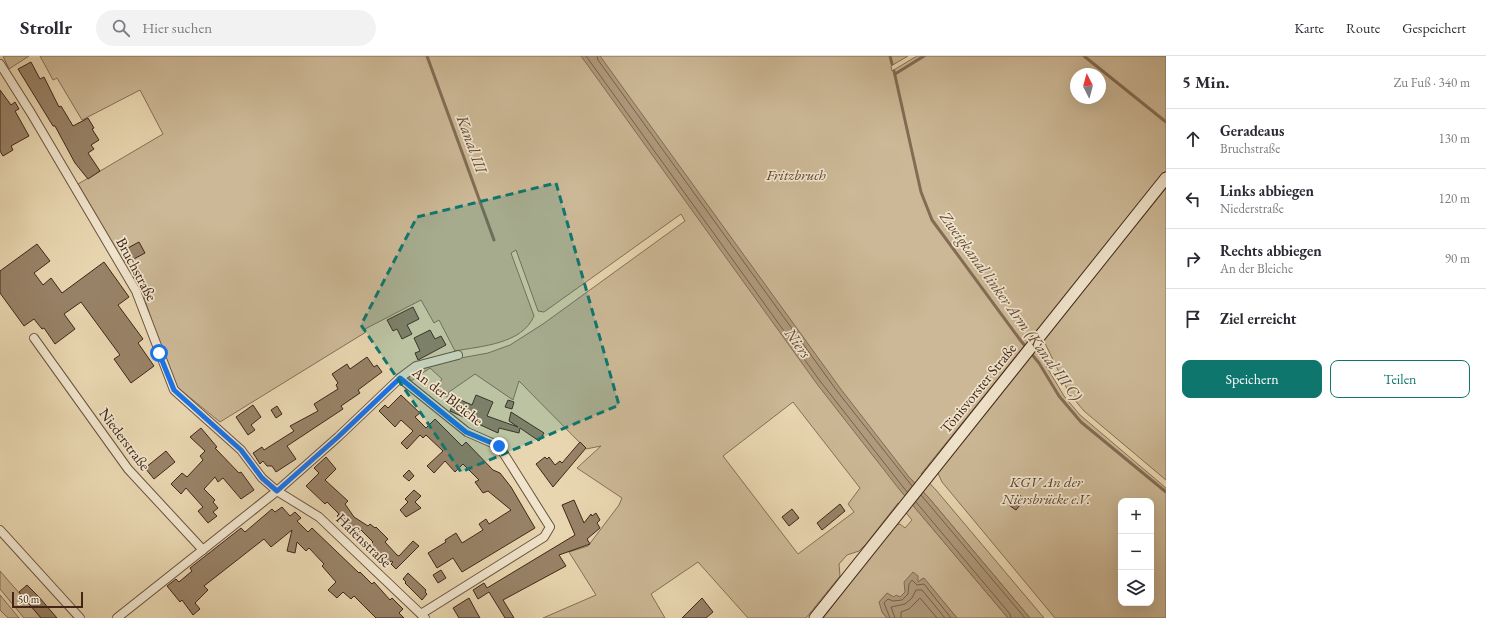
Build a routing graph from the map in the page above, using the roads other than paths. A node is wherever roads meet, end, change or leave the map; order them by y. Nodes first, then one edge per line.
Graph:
1 (0, 64) edge
2 (1166, 178) edge
3 (34, 338) dead end
4 (458, 355) dead end
5 (400, 378) junction
6 (277, 491) junction
7 (0, 530) edge
8 (203, 550) junction
9 (423, 616) edge
10 (80, 618) edge
11 (117, 618) edge
12 (815, 618) edge

1 - 6 street, Bruchstraße
2 - 12 main road, Tönisvorster Straße
3 - 8 street, Niederstraße
4 - 5 street, An der Bleiche
5 - 6 street
5 - 9 street, An der Bleiche
6 - 8 street
6 - 9 street, Hafenstraße
7 - 10 street
8 - 11 street

